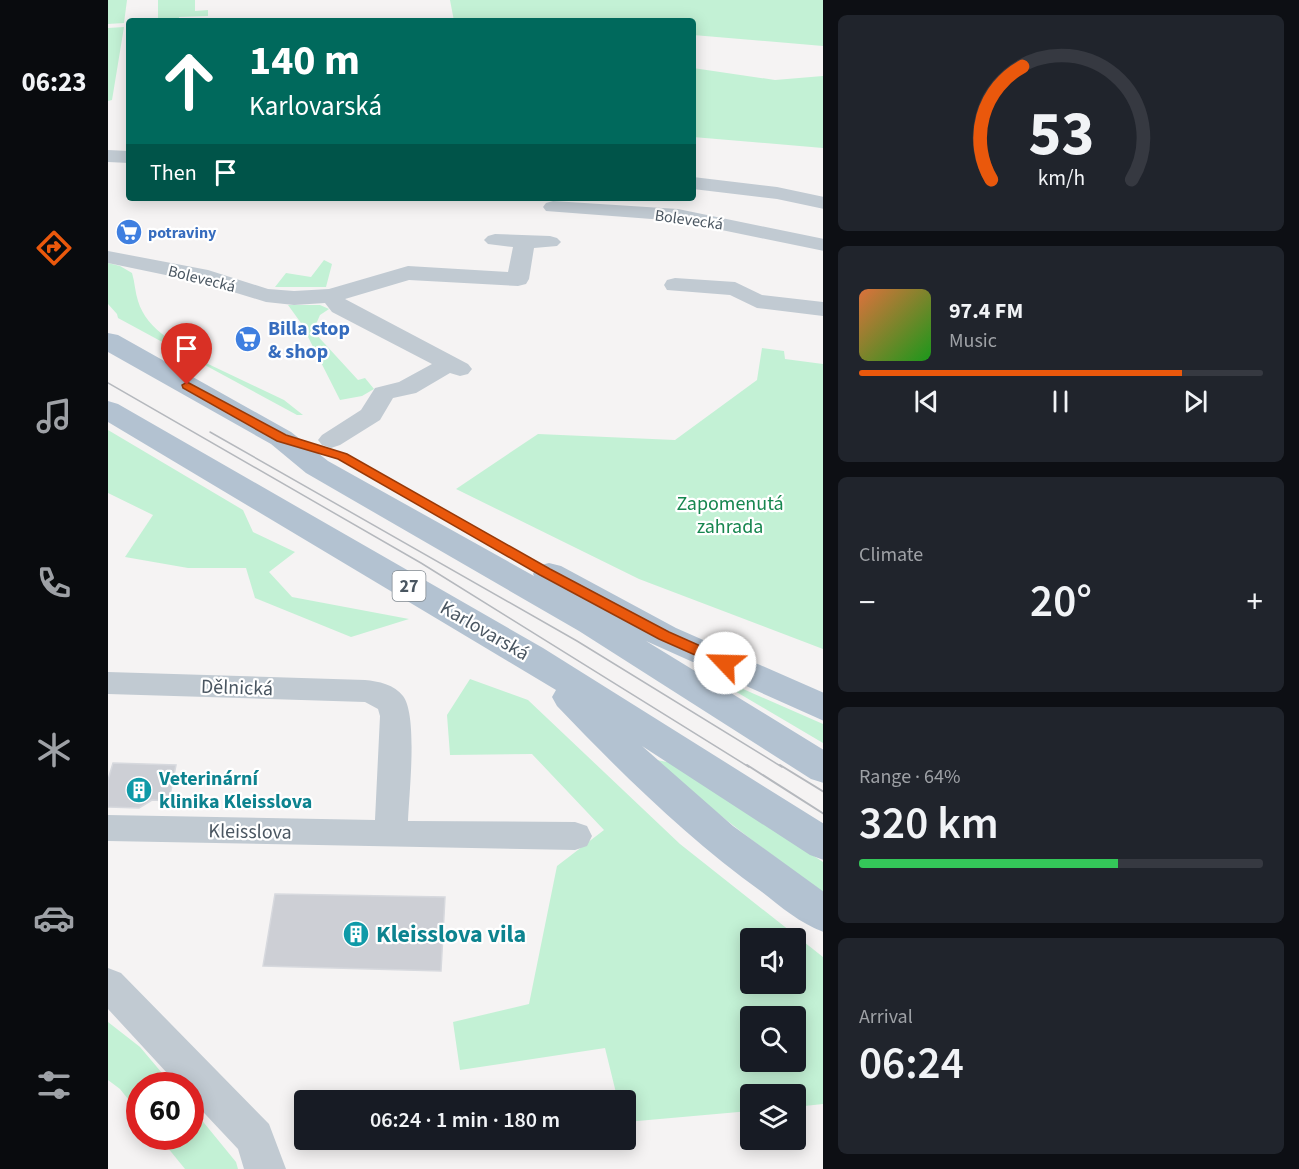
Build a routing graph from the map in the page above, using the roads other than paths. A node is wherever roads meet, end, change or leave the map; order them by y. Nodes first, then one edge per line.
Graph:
1 (108, 156) edge
2 (126, 157) edge
3 (696, 183) edge
4 (823, 203) edge
5 (554, 207) dead end
6 (495, 240) dead end
7 (525, 241) junction
8 (550, 242) dead end
9 (823, 245) edge
10 (108, 257) edge
11 (675, 285) dead end
12 (331, 296) junction
13 (823, 309) edge
14 (108, 341) edge
15 (108, 410) edge
16 (281, 438) junction
17 (331, 440) dead end
18 (531, 657) junction
19 (108, 683) edge
20 (823, 708) edge
21 (823, 767) edge
22 (108, 828) edge
23 (391, 834) junction
24 (575, 836) dead end
25 (823, 843) edge
26 (823, 914) edge
27 (108, 984) edge
28 (265, 1169) edge

1 - 2 street
3 - 4 street
5 - 9 street, Bolevecká
6 - 7 street
7 - 8 street
7 - 12 street, Bolevecká
10 - 12 street, Bolevecká
11 - 13 street
12 - 17 street
14 - 16 main road
15 - 18 main road, Karlovarská / 27
16 - 20 main road
16 - 21 main road
18 - 25 main road, Karlovarská / 27
18 - 26 main road
19 - 23 street, Dělnická
22 - 23 street, Kleisslova
23 - 24 street, Kleisslova
27 - 28 street

